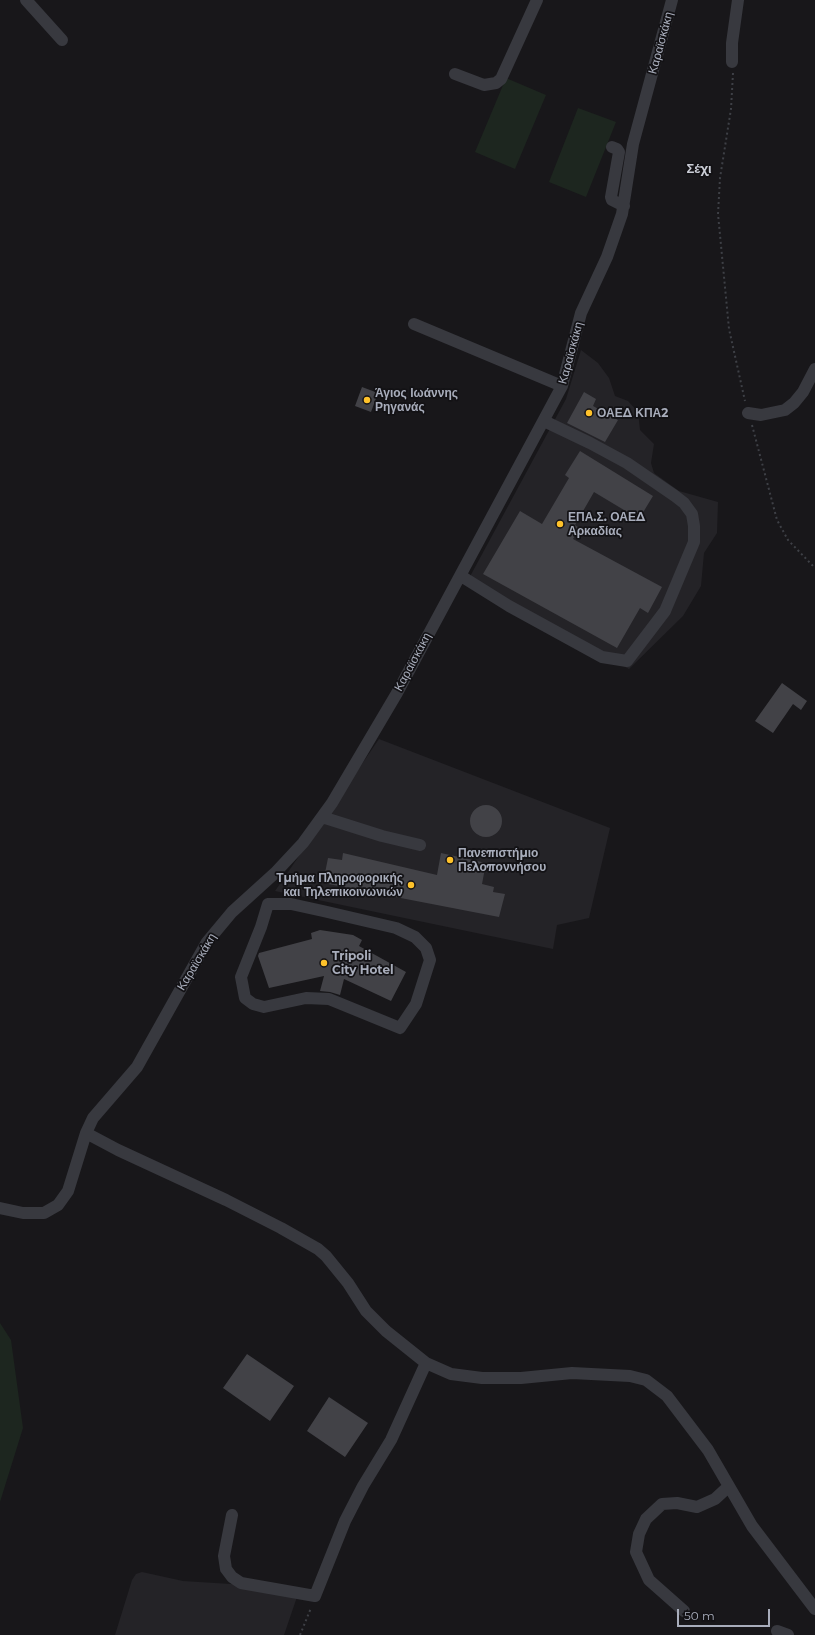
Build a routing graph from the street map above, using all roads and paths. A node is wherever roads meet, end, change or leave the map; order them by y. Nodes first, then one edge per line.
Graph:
1 (26, 0) edge
2 (537, 0) edge
3 (672, 0) edge
4 (738, 0) edge
5 (62, 40) dead end
6 (732, 62) joint
7 (455, 74) dead end
8 (612, 147) dead end
9 (624, 206) junction
10 (414, 324) dead end
11 (815, 369) edge
12 (562, 386) junction
13 (748, 413) junction
14 (544, 421) junction
15 (815, 568) edge
16 (461, 576) junction
17 (322, 817) junction
18 (420, 845) dead end
19 (257, 889) junction
20 (268, 904) junction
21 (86, 1133) junction
22 (0, 1208) edge
23 (426, 1363) junction
24 (728, 1487) junction
25 (232, 1515) dead end
26 (315, 1596) junction
27 (815, 1609) edge
28 (684, 1611) dead end
29 (300, 1635) edge

1 - 5 street
2 - 7 street
3 - 9 street, Καραϊσκάκη
4 - 6 street
6 - 13 path
8 - 9 street
9 - 12 street, Καραϊσκάκη
10 - 12 street
11 - 13 street
12 - 14 street, Καραϊσκάκη
13 - 15 path
14 - 16 street, Καραϊσκάκη
14 - 16 street
16 - 17 street, Καραϊσκάκη
17 - 18 street
17 - 19 street, Καραϊσκάκη
19 - 20 street
19 - 21 street, Καραϊσκάκη
20 - 20 street
21 - 22 street, Καραϊσκάκη
21 - 23 street
23 - 24 street
23 - 26 street
24 - 27 street
24 - 28 street
25 - 26 street
26 - 29 path

